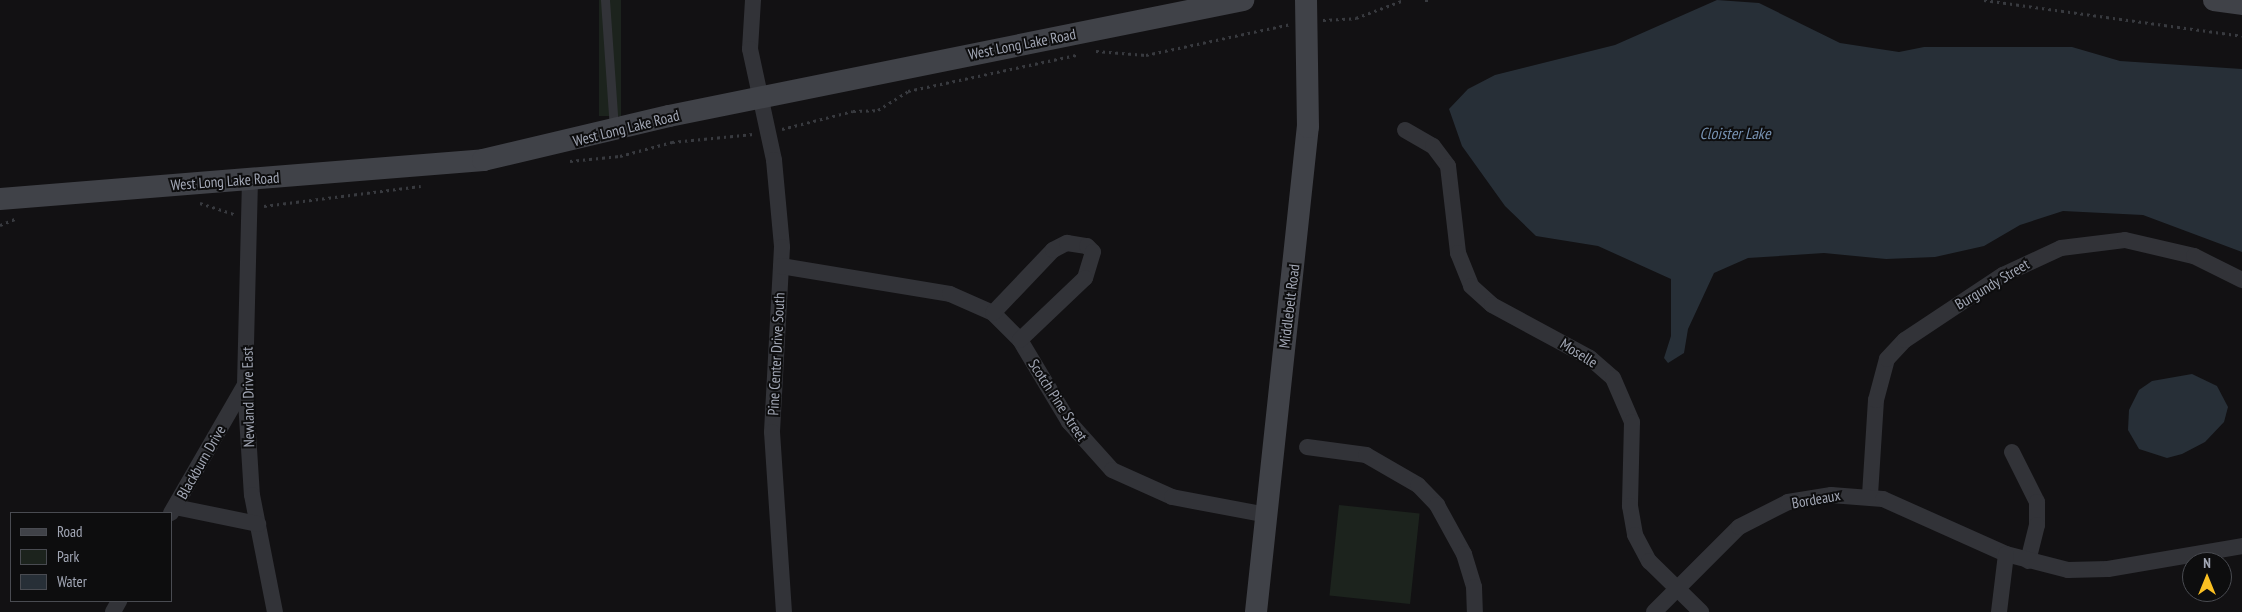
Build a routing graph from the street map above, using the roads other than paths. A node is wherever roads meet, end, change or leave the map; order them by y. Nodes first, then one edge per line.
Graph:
1 (605, 0) edge
2 (753, 0) edge
3 (1243, 0) edge
4 (1306, 0) edge
5 (2214, 0) edge
6 (2242, 4) edge
7 (758, 98) junction
8 (1405, 130) dead end
9 (614, 131) junction
10 (250, 180) junction
11 (0, 199) edge
12 (781, 266) junction
13 (2242, 280) edge
14 (993, 313) junction
15 (1020, 340) junction
16 (245, 385) junction
17 (1307, 447) dead end
18 (2012, 452) dead end
19 (1870, 495) junction
20 (173, 510) edge
21 (1267, 515) junction
22 (258, 524) junction
23 (2242, 546) edge
24 (2006, 554) junction
25 (2028, 561) junction
26 (1675, 589) junction
27 (275, 612) edge
28 (784, 612) edge
29 (1256, 612) edge
30 (1475, 612) edge
31 (1654, 612) edge
32 (1701, 612) edge
33 (1999, 612) edge

1 - 9 lane
2 - 7 street, Pine Center Drive South
3 - 7 main road, West Long Lake Road
4 - 21 main road, Middlebelt Road
5 - 6 main road
7 - 9 main road, West Long Lake Road
7 - 12 street, Pine Center Drive South
8 - 26 street, Moselle
9 - 10 main road, West Long Lake Road
10 - 11 main road, West Long Lake Road
10 - 16 street, Newland Drive East
12 - 14 street, Scotch Pine Street
12 - 28 street, Pine Center Drive South
13 - 19 street, Burgundy Street
14 - 15 street, Scotch Pine Street
14 - 15 street
15 - 21 street, Scotch Pine Street
16 - 20 street, Blackburn Drive
16 - 22 street, Newland Drive East
17 - 30 street
18 - 25 street
19 - 24 street, Bordeaux
19 - 26 street, Bordeaux
20 - 22 street
21 - 29 main road, Middlebelt Road
22 - 27 street, Newland Drive East
23 - 25 street, Bordeaux
24 - 25 street, Bordeaux
24 - 33 street
26 - 31 street, Bordeaux
26 - 32 street, Moselle

